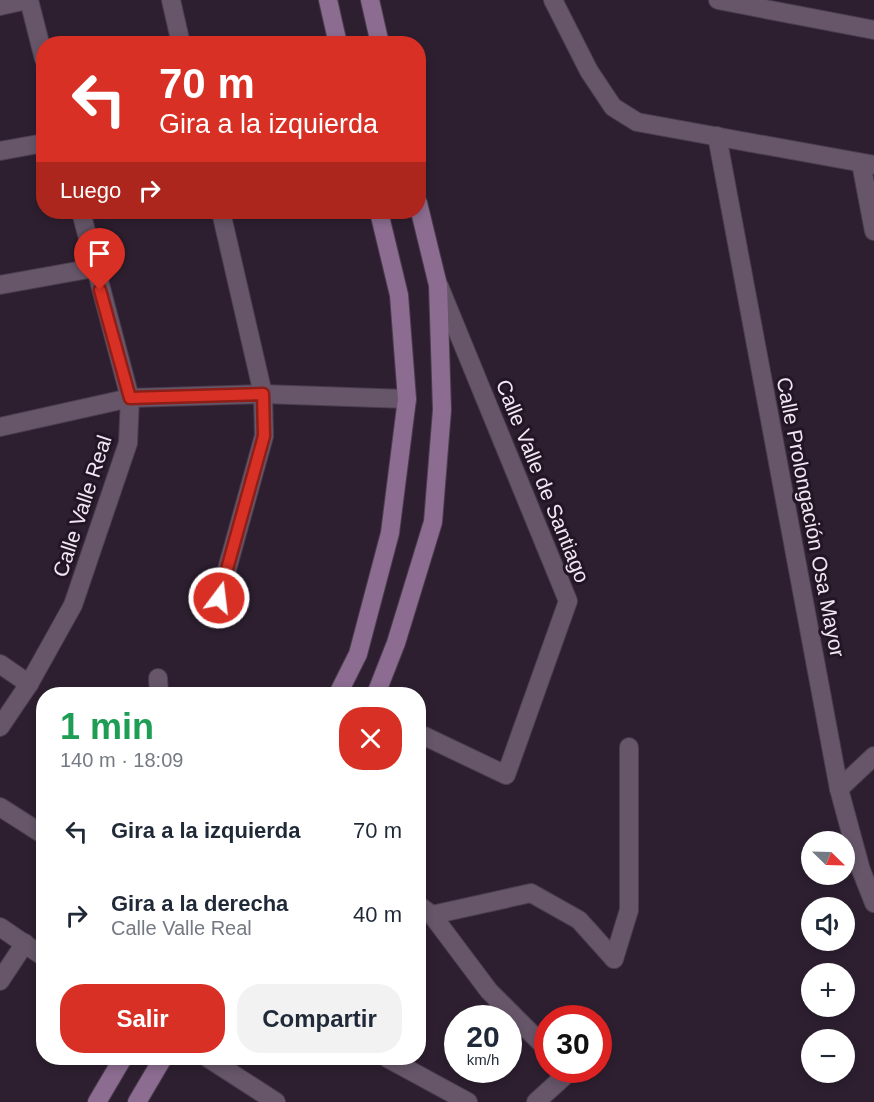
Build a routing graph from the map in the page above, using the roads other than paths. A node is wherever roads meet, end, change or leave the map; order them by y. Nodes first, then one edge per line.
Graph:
1 (28, 0) edge
2 (171, 0) edge
3 (328, 0) edge
4 (370, 0) edge
5 (553, 0) edge
6 (718, 0) edge
7 (0, 6) edge
8 (874, 30) edge
9 (38, 36) edge
10 (179, 36) edge
11 (336, 36) edge
12 (378, 36) edge
13 (717, 136) junction
14 (36, 144) edge
15 (0, 151) edge
16 (867, 164) edge
17 (83, 219) edge
18 (222, 219) edge
19 (381, 219) edge
20 (422, 219) edge
21 (874, 231) edge
22 (94, 268) junction
23 (0, 285) edge
24 (438, 285) junction
25 (263, 394) junction
26 (130, 398) junction
27 (407, 399) junction
28 (0, 427) edge
29 (219, 598) dead end
30 (0, 664) edge
31 (29, 684) junction
32 (342, 687) edge
33 (379, 687) edge
34 (0, 727) edge
35 (426, 737) edge
36 (629, 747) dead end
37 (874, 756) edge
38 (839, 789) junction
39 (0, 807) edge
40 (36, 830) edge
41 (874, 903) edge
42 (426, 910) edge
43 (426, 911) edge
44 (0, 927) edge
45 (25, 943) junction
46 (36, 951) edge
47 (0, 981) edge
48 (534, 1036) edge
49 (119, 1065) edge
50 (159, 1065) edge
51 (219, 1065) edge
52 (400, 1065) edge
53 (556, 1083) edge
54 (97, 1102) edge
55 (137, 1102) edge
56 (276, 1102) edge
57 (468, 1102) edge
58 (536, 1102) edge

1 - 7 street
1 - 9 street
2 - 10 street
3 - 11 main road
4 - 12 main road
5 - 13 street
6 - 8 street
13 - 16 street
13 - 38 street, Calle Prolongación Osa Mayor
14 - 15 street
16 - 21 street
17 - 22 street, Calle Valle Real
18 - 25 street
19 - 27 main road
20 - 24 main road
22 - 23 street
22 - 26 street, Calle Valle Real
24 - 33 main road
24 - 35 street, Calle Valle de Santiago
25 - 26 street
25 - 27 street
25 - 29 street
26 - 28 street
26 - 31 street, Calle Valle Real
27 - 32 main road
30 - 31 street
31 - 34 street, Calle Valle Real
36 - 42 street
37 - 38 street
38 - 41 street, Calle Prolongación Osa Mayor
39 - 40 street
43 - 48 street
44 - 45 street
45 - 46 street
45 - 47 street
49 - 54 main road
50 - 55 main road
51 - 56 street
52 - 57 street
53 - 58 street

